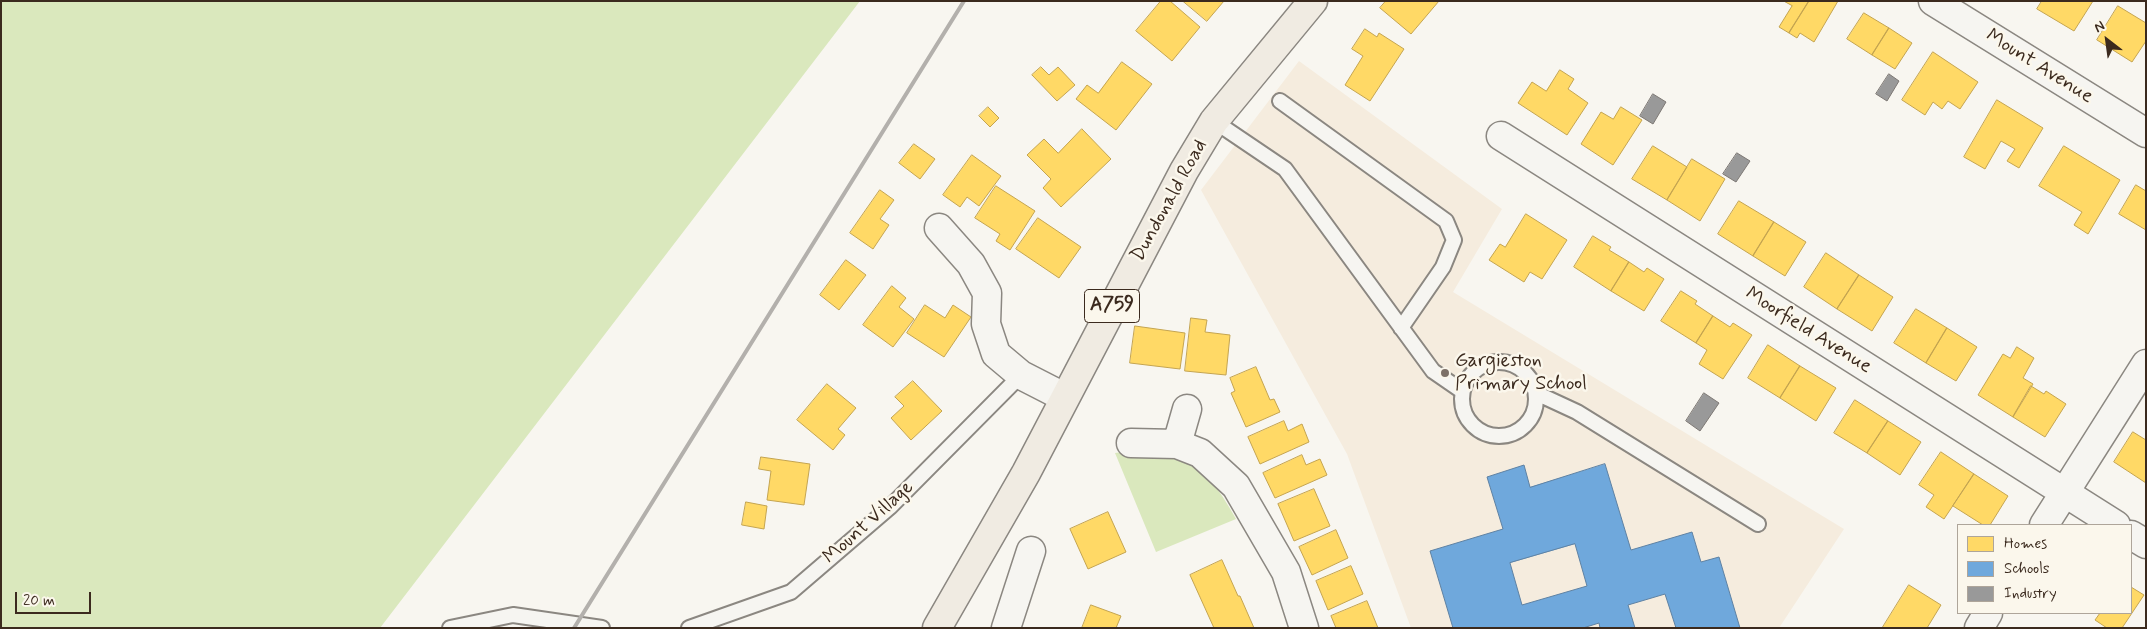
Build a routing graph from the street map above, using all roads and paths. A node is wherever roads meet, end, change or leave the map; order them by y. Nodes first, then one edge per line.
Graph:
1 (1313, 1) edge
2 (1933, 1) edge
3 (1280, 101) dead end
4 (1214, 121) junction
5 (2146, 133) edge
6 (1500, 136) dead end
7 (939, 228) dead end
8 (1401, 328) junction
9 (2146, 364) edge
10 (1021, 375) junction
11 (1462, 391) junction
12 (1536, 393) junction
13 (1064, 397) junction
14 (1187, 409) dead end
15 (1131, 443) dead end
16 (1177, 444) junction
17 (2064, 493) junction
18 (1758, 524) dead end
19 (2045, 524) edge
20 (2114, 524) edge
21 (2132, 536) edge
22 (2146, 544) edge
23 (1031, 551) dead end
24 (1987, 614) edge
25 (450, 628) edge
26 (602, 628) edge
27 (689, 628) edge
28 (937, 628) edge
29 (1006, 628) edge
30 (1304, 628) edge
31 (1979, 628) edge

1 - 4 main road, Dundonald Road / A759
2 - 5 street, Mount Avenue
3 - 8 lane
4 - 8 lane
4 - 13 main road, Dundonald Road / A759
6 - 17 street, Moorfield Avenue
7 - 10 street
8 - 11 lane
9 - 17 street
10 - 13 street
10 - 27 lane, Mount Village
11 - 12 lane
11 - 12 lane
12 - 18 lane
13 - 28 main road, Dundonald Road / A759
14 - 16 street
15 - 16 street
16 - 30 street
17 - 19 street
17 - 20 street, Moorfield Avenue
21 - 22 street
23 - 29 street
24 - 31 street
25 - 26 lane

